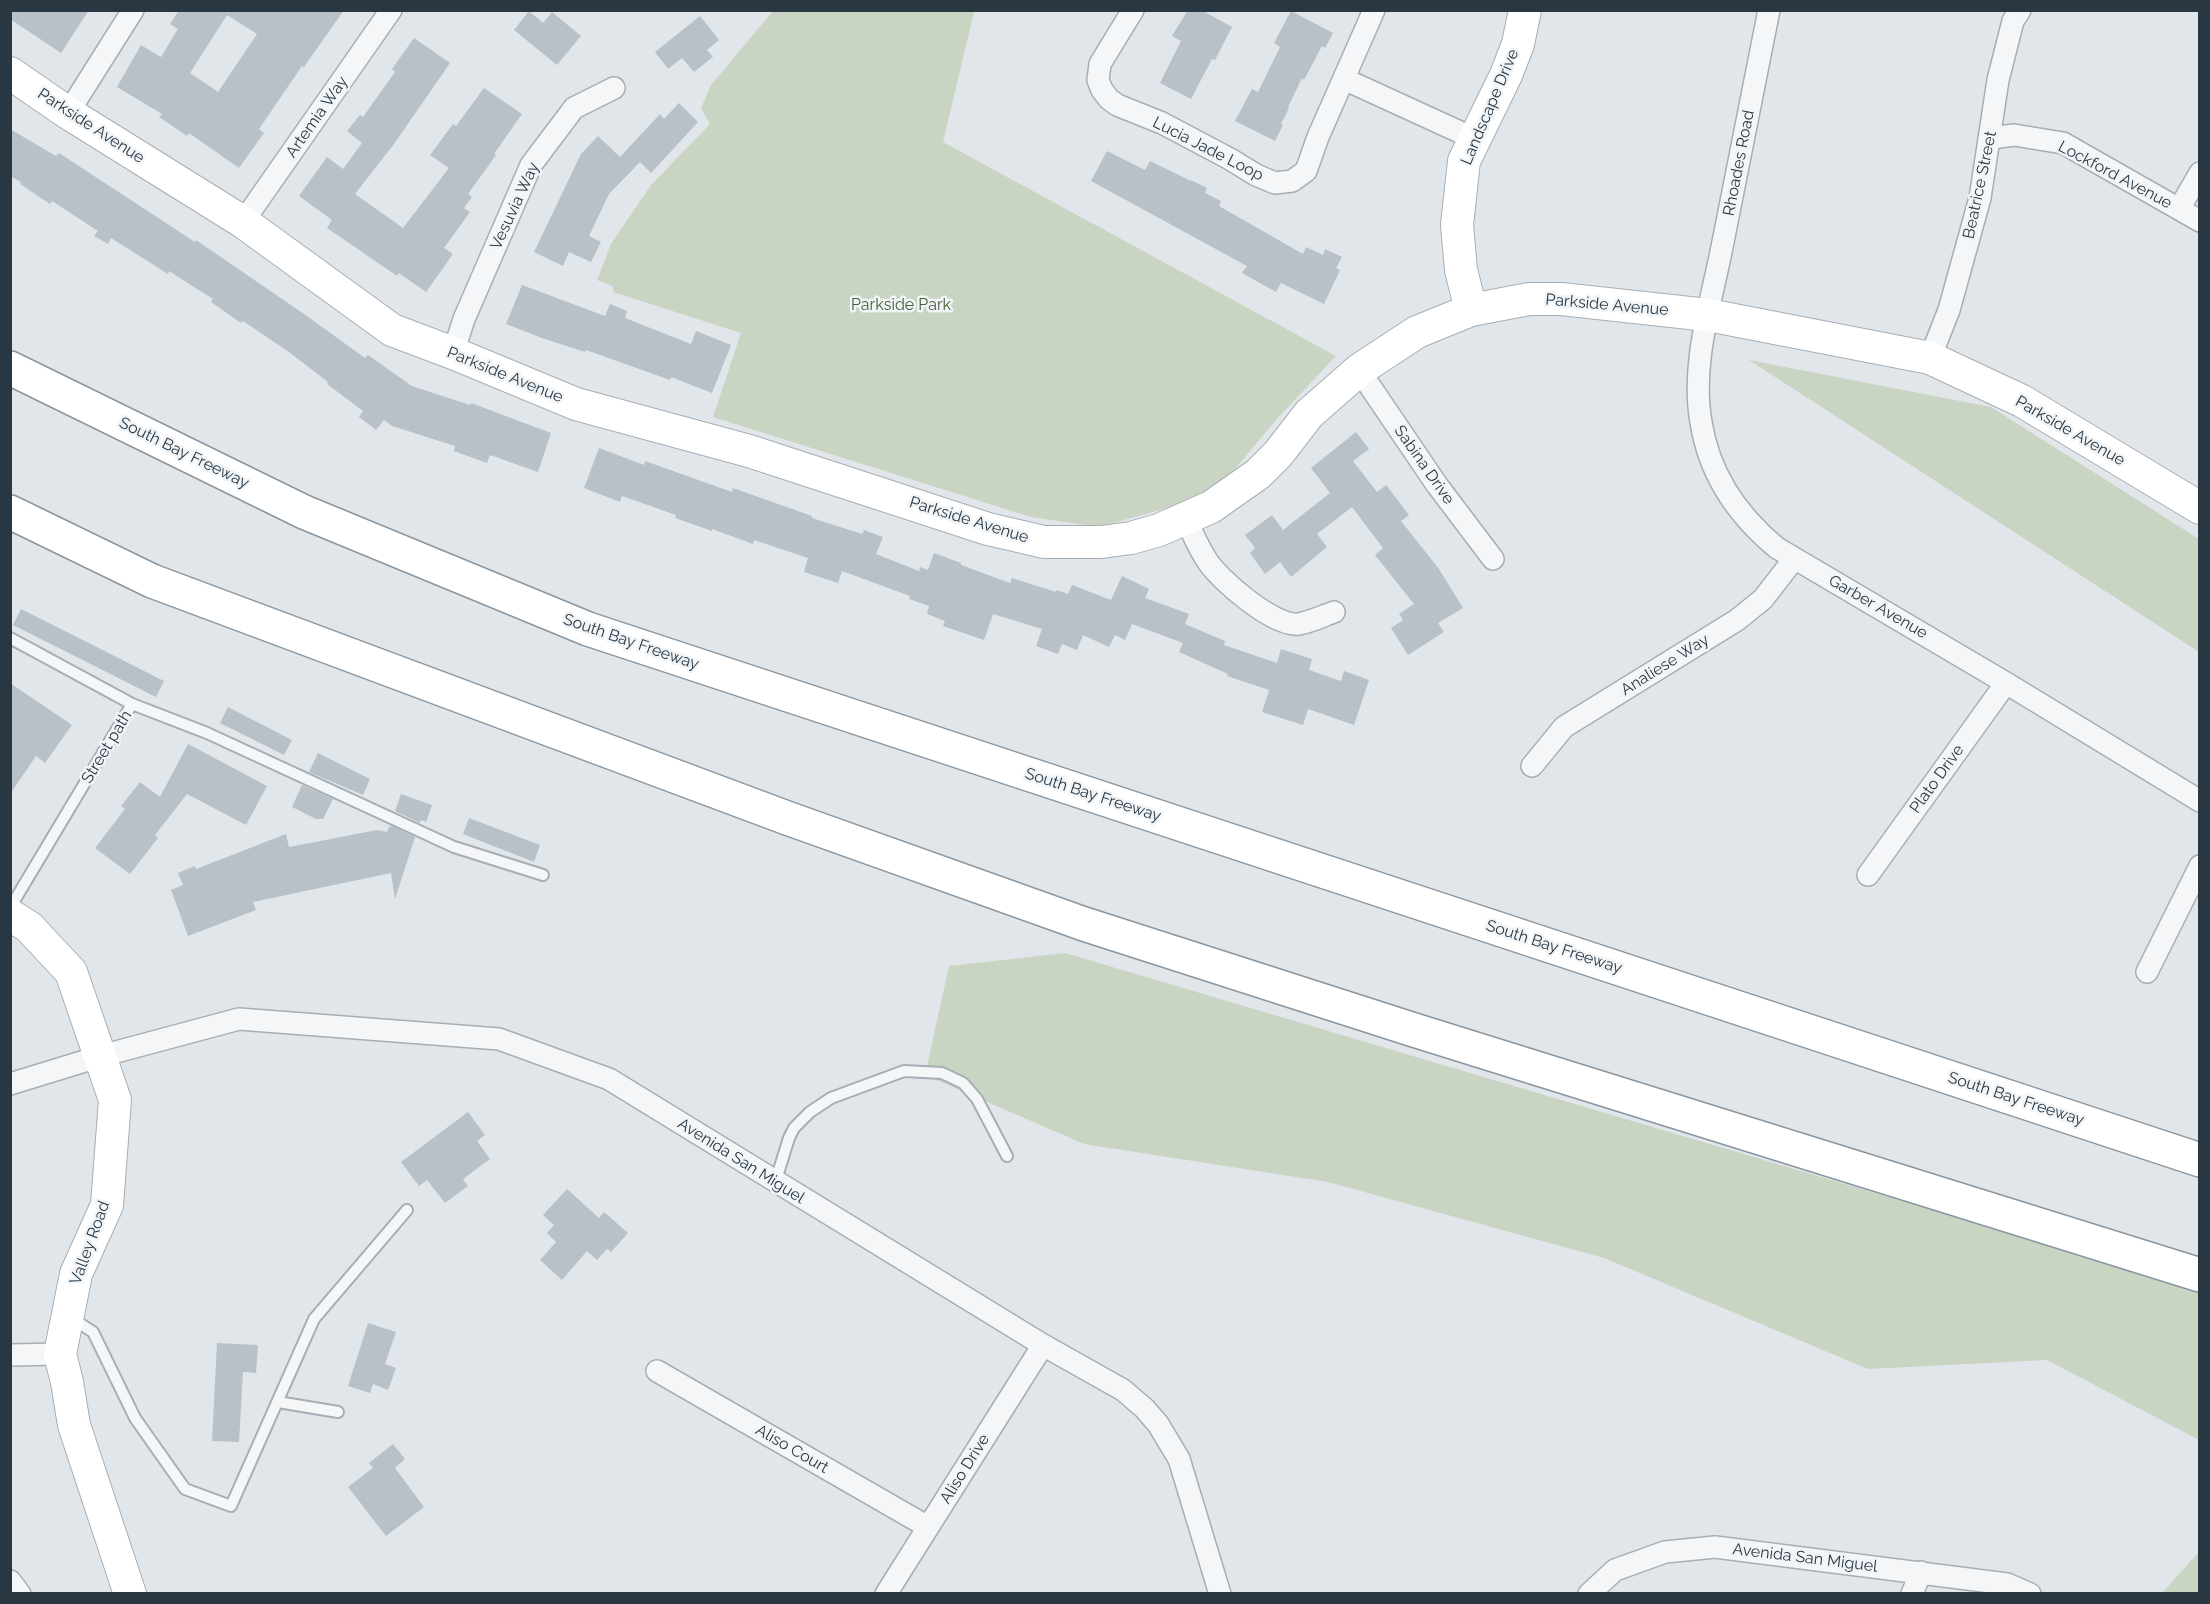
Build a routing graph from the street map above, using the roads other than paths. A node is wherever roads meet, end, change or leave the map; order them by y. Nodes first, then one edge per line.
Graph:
1 (133, 10) edge
2 (391, 10) edge
3 (1132, 10) edge
4 (1374, 10) edge
5 (1525, 10) edge
6 (1769, 10) edge
7 (2020, 10) edge
8 (10, 73) edge
9 (1344, 79) junction
10 (614, 88) dead end
11 (68, 113) junction
12 (1991, 138) junction
13 (1475, 139) junction
14 (2199, 173) edge
15 (2179, 209) junction
16 (2199, 221) edge
17 (243, 222) junction
18 (1471, 310) junction
19 (1708, 315) junction
20 (453, 353) junction
21 (1930, 358) junction
22 (10, 368) edge
23 (1359, 370) junction
24 (2199, 508) edge
25 (10, 513) edge
26 (1185, 520) junction
27 (1493, 559) dead end
28 (1794, 559) junction
29 (1334, 612) dead end
30 (10, 638) edge
31 (2007, 682) junction
32 (132, 704) junction
33 (1532, 766) dead end
34 (2199, 801) edge
35 (2199, 866) edge
36 (543, 875) dead end
37 (1868, 875) dead end
38 (10, 908) edge
39 (10, 915) edge
40 (2147, 972) dead end
41 (100, 1056) junction
42 (10, 1084) edge
43 (1007, 1156) dead end
44 (2199, 1160) edge
45 (775, 1183) junction
46 (407, 1210) dead end
47 (2199, 1275) edge
48 (68, 1315) junction
49 (1043, 1345) junction
50 (60, 1354) junction
51 (10, 1355) edge
52 (657, 1371) dead end
53 (278, 1402) junction
54 (338, 1412) dead end
55 (928, 1527) junction
56 (1921, 1572) junction
57 (10, 1581) edge
58 (20, 1593) edge
59 (130, 1593) edge
60 (886, 1593) edge
61 (1220, 1593) edge
62 (1588, 1593) edge
63 (1912, 1593) edge
64 (2030, 1593) edge

1 - 11 street
2 - 17 street, Artemia Way
3 - 9 street, Lucia Jade Loop
4 - 9 street, Lucia Jade Loop
5 - 13 main road, Landscape Drive
6 - 19 street, Rhoades Road
7 - 12 street, Beatrice Street
8 - 11 main road, Parkside Avenue
9 - 13 street
10 - 20 street, Vesuvia Way
11 - 17 main road, Parkside Avenue
12 - 15 street, Lockford Avenue
12 - 21 street, Beatrice Street
13 - 18 main road, Landscape Drive
14 - 15 street
15 - 16 street, Lockford Avenue
17 - 20 main road, Parkside Avenue
18 - 19 main road, Parkside Avenue
18 - 23 main road, Parkside Avenue
19 - 21 main road, Parkside Avenue
19 - 28 street, Garber Avenue
20 - 26 main road, Parkside Avenue
21 - 24 main road, Parkside Avenue
22 - 44 highway, South Bay Freeway
23 - 26 main road, Parkside Avenue
23 - 27 street, Sabina Drive
25 - 47 highway
26 - 29 street
28 - 31 street, Garber Avenue
28 - 33 street, Analiese Way
30 - 32 lane, Street path
31 - 34 street, Garber Avenue
31 - 37 street, Plato Drive
32 - 36 lane
32 - 38 lane, Street path
35 - 40 street
39 - 41 main road, Valley Road
41 - 42 street, Avenida San Miguel
41 - 45 street, Avenida San Miguel
41 - 48 main road, Valley Road
43 - 45 lane
45 - 49 street, Avenida San Miguel
46 - 53 lane
48 - 50 main road, Valley Road
48 - 53 lane
49 - 55 street, Aliso Drive
49 - 61 street, Avenida San Miguel
50 - 51 street
50 - 59 main road, Valley Road
52 - 55 street, Aliso Court
53 - 54 lane
55 - 60 street, Aliso Drive
56 - 62 street, Avenida San Miguel
56 - 63 street
56 - 64 street, Avenida San Miguel
57 - 58 street

